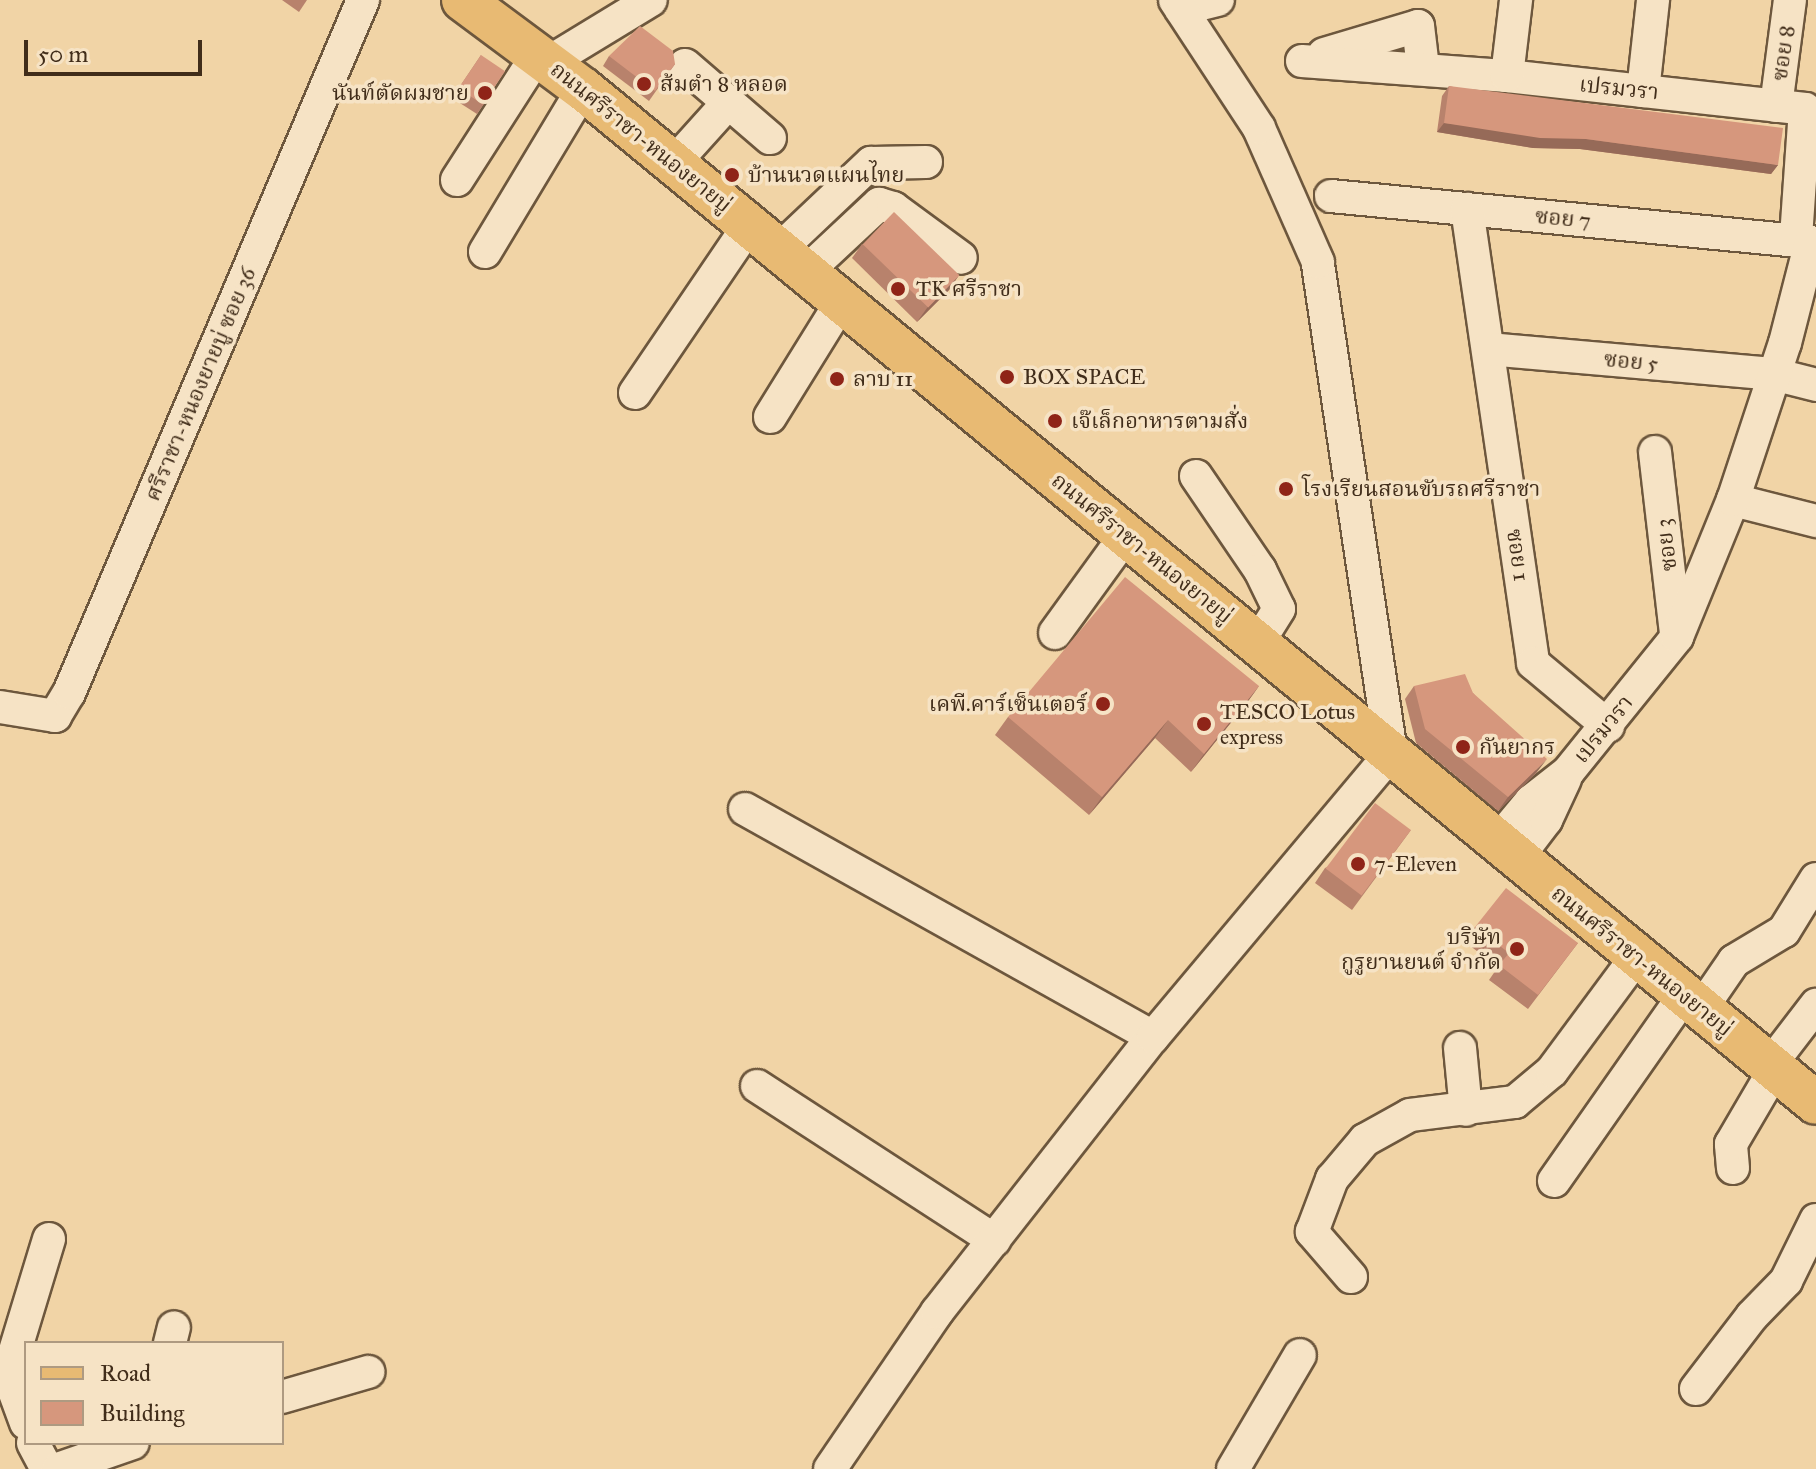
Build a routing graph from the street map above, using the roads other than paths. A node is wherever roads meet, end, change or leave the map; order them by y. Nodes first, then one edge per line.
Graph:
1 (363, 0) edge
2 (463, 0) edge
3 (651, 0) edge
4 (1218, 0) edge
5 (1516, 0) edge
6 (1653, 0) edge
7 (1790, 0) edge
8 (1178, 5) edge
9 (544, 58) junction
10 (685, 65) dead end
11 (1423, 68) junction
12 (1507, 76) junction
13 (583, 89) junction
14 (1643, 91) junction
15 (728, 103) junction
16 (1776, 106) junction
17 (770, 138) dead end
18 (926, 162) dead end
19 (674, 163) junction
20 (457, 180) dead end
21 (1331, 196) dead end
22 (1467, 209) junction
23 (1808, 241) edge
24 (778, 249) junction
25 (485, 252) dead end
26 (961, 258) dead end
27 (842, 301) junction
28 (1488, 349) junction
29 (1773, 374) junction
30 (1816, 385) edge
31 (635, 393) dead end
32 (770, 417) dead end
33 (1655, 452) dead end
34 (1196, 476) dead end
35 (1733, 500) junction
36 (1816, 521) edge
37 (1126, 535) junction
38 (1055, 633) dead end
39 (1677, 637) junction
40 (1258, 643) junction
41 (0, 707) edge
42 (1608, 726) junction
43 (1391, 753) junction
44 (745, 809) dead end
45 (1507, 850) junction
46 (1816, 879) edge
47 (1637, 956) junction
48 (1693, 1002) junction
49 (1816, 1005) edge
50 (1153, 1037) junction
51 (1460, 1048) dead end
52 (1772, 1067) junction
53 (757, 1086) dead end
54 (1816, 1103) edge
55 (1466, 1110) junction
56 (1733, 1168) dead end
57 (1554, 1181) dead end
58 (1816, 1220) edge
59 (49, 1239) dead end
60 (994, 1240) junction
61 (1351, 1277) dead end
62 (1300, 1355) dead end
63 (368, 1372) dead end
64 (1696, 1389) dead end
65 (284, 1396) edge
66 (24, 1418) edge
67 (34, 1445) edge
68 (127, 1445) edge
69 (47, 1469) edge
70 (58, 1469) edge
71 (830, 1469) edge
72 (1233, 1469) edge

1 - 41 street, ศรีราชา-หนองยายบู่ ซอย 36
2 - 9 main road, ถนนศรีราชา-หนองยายบู่
3 - 9 street
4 - 8 street
5 - 12 street
6 - 14 street
7 - 16 street, ซอย 8
8 - 43 street
9 - 13 main road, ถนนศรีราชา-หนองยายบู่
9 - 20 street
10 - 15 street
11 - 11 street, เปรมวรา
11 - 12 street, เปรมวรา
12 - 14 street, เปรมวรา
13 - 19 main road, ถนนศรีราชา-หนองยายบู่
13 - 25 street
14 - 16 street, เปรมวรา
15 - 17 street
15 - 19 street
16 - 23 street, เปรมวรา
18 - 24 street
19 - 24 main road, ถนนศรีราชา-หนองยายบู่
21 - 22 street, ซอย 7
22 - 23 street, ซอย 7
22 - 28 street, ซอย 1
23 - 29 street, เปรมวรา
24 - 26 street
24 - 27 main road, ถนนศรีราชา-หนองยายบู่
24 - 31 street
27 - 32 street
27 - 37 main road, ถนนศรีราชา-หนองยายบู่
28 - 29 street, ซอย 5
28 - 42 street, ซอย 1
29 - 30 street, ซอย 5
29 - 35 street, เปรมวรา
33 - 39 street, ซอย 3
34 - 40 street
35 - 36 street
35 - 39 street, เปรมวรา
37 - 38 street
37 - 40 main road, ถนนศรีราชา-หนองยายบู่
39 - 42 street, เปรมวรา
40 - 43 main road, ถนนศรีราชา-หนองยายบู่
42 - 45 street, เปรมวรา
43 - 45 main road, ถนนศรีราชา-หนองยายบู่
43 - 50 street
44 - 50 street
45 - 47 main road, ถนนศรีราชา-หนองยายบู่
46 - 48 street
47 - 48 main road, ถนนศรีราชา-หนองยายบู่
47 - 55 street
48 - 52 main road, ถนนศรีราชา-หนองยายบู่
48 - 57 street
49 - 52 street
50 - 60 street
51 - 55 street
52 - 54 main road, ถนนศรีราชา-หนองยายบู่
52 - 56 street
53 - 60 street
55 - 61 street
58 - 64 street
59 - 66 street
60 - 71 street
62 - 72 street
63 - 65 street
67 - 69 street
68 - 70 street

